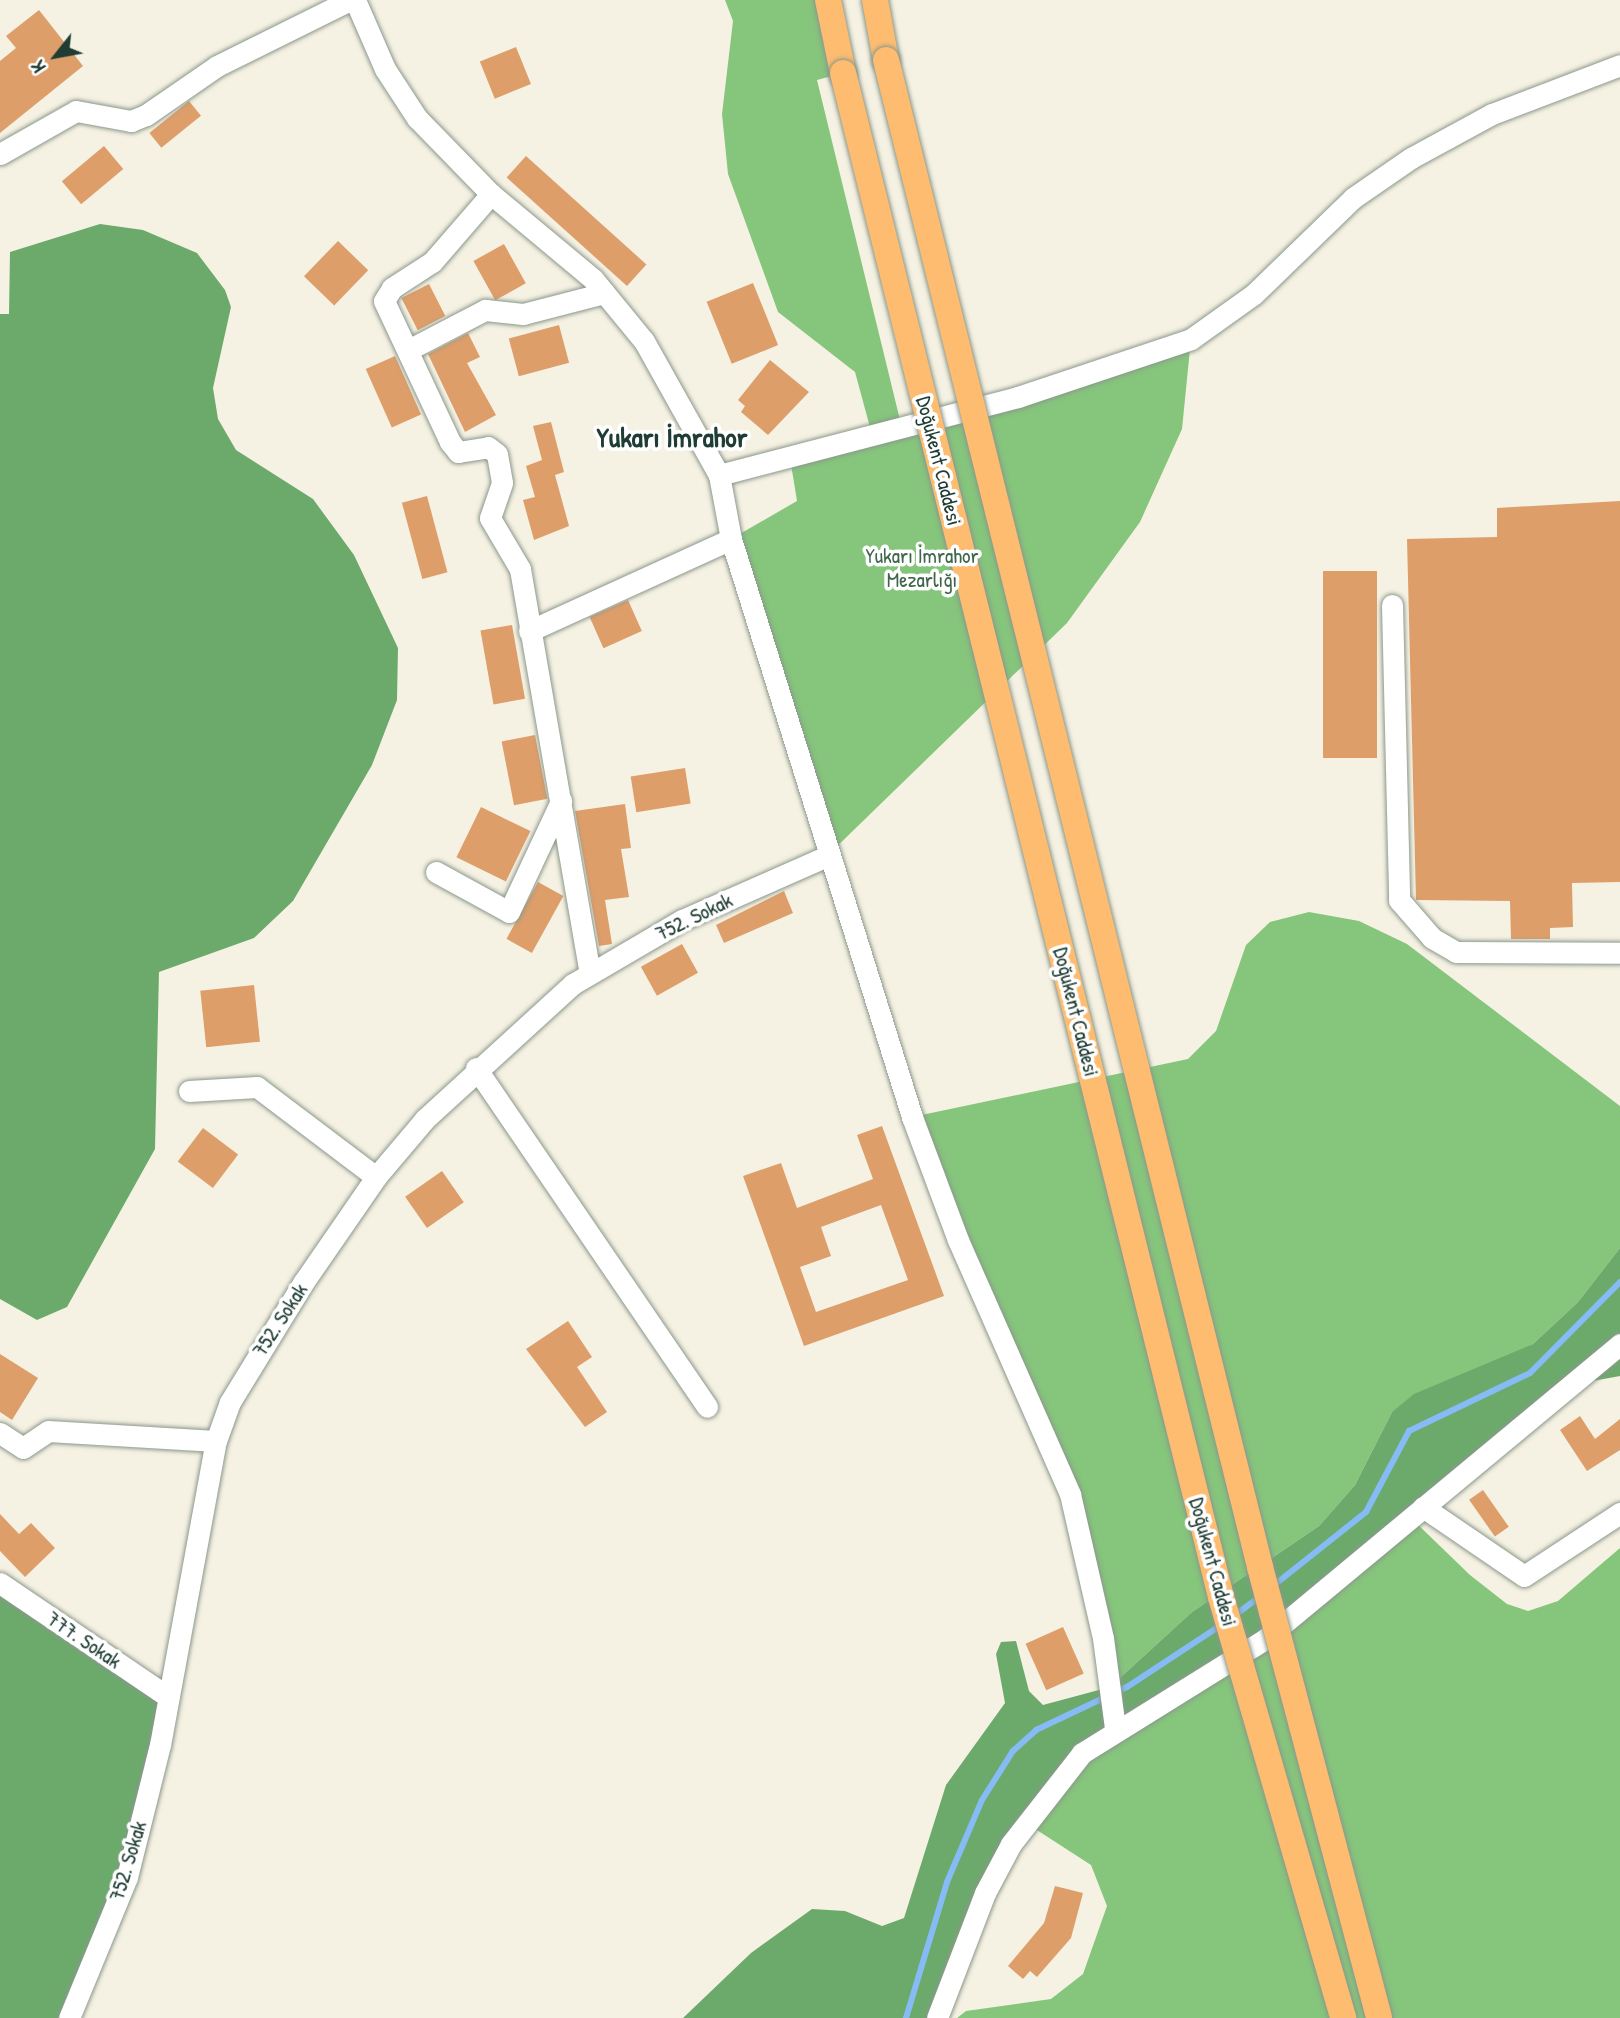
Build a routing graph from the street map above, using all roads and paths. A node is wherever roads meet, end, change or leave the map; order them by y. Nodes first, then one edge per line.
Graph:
1 (828, 0) edge
2 (874, 0) edge
3 (347, 1) edge
4 (1620, 65) edge
5 (0, 154) edge
6 (491, 194) junction
7 (604, 293) junction
8 (410, 349) junction
9 (719, 475) junction
10 (731, 539) junction
11 (1392, 605) dead end
12 (529, 631) junction
13 (561, 802) junction
14 (827, 856) junction
15 (436, 872) dead end
16 (1620, 953) edge
17 (590, 973) junction
18 (476, 1068) junction
19 (189, 1091) dead end
20 (376, 1177) junction
21 (1620, 1344) edge
22 (707, 1407) dead end
23 (0, 1433) edge
24 (216, 1441) junction
25 (1423, 1507) junction
26 (1620, 1513) edge
27 (0, 1583) edge
28 (167, 1696) junction
29 (1115, 1728) junction
30 (69, 2018) edge
31 (937, 2018) edge
32 (1343, 2018) edge
33 (1379, 2018) edge

1 - 32 main road, Doğukent Caddesi, bridge
2 - 33 main road, Doğukent Caddesi, bridge
3 - 5 street
3 - 6 street
4 - 9 street
6 - 7 street
6 - 8 street
7 - 8 street
7 - 9 street
8 - 12 street
9 - 10 street
10 - 12 street
10 - 14 street
11 - 16 street
12 - 13 street
13 - 15 street
13 - 17 street
14 - 17 street, 752. Sokak
14 - 29 street
17 - 18 street, 752. Sokak
18 - 20 street, 752. Sokak
18 - 22 street
19 - 20 street
20 - 24 street, 752. Sokak
21 - 25 street
23 - 24 street
24 - 28 street, 752. Sokak
25 - 26 street
25 - 29 street
27 - 28 street, 777. Sokak
28 - 30 street, 752. Sokak
29 - 31 street

